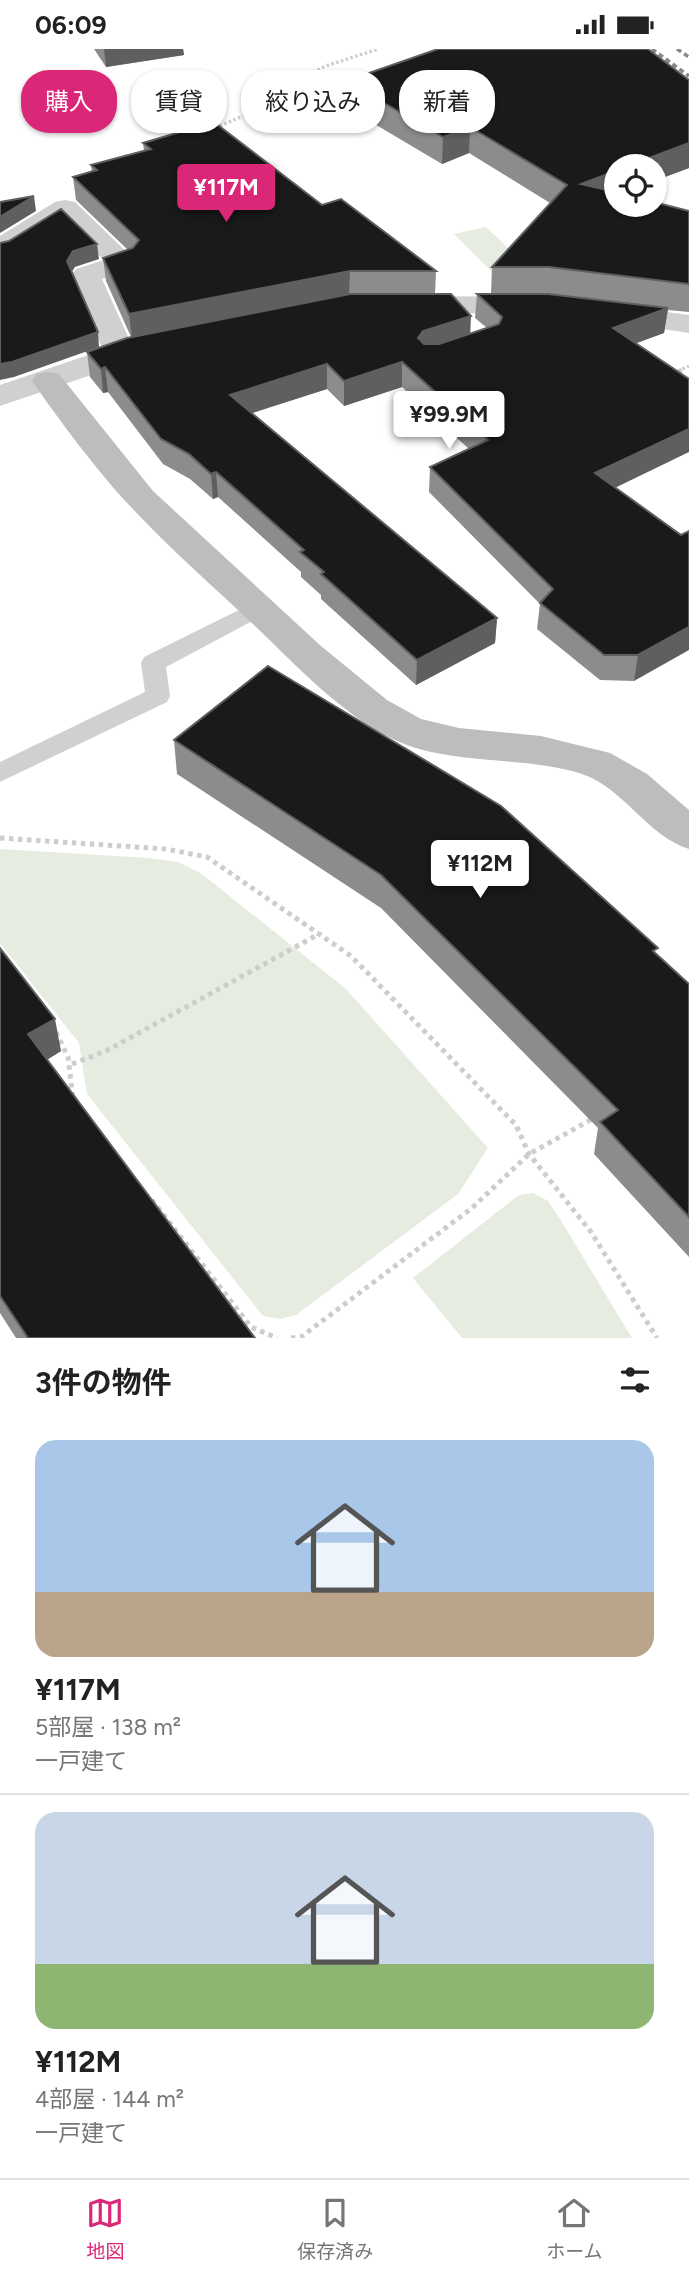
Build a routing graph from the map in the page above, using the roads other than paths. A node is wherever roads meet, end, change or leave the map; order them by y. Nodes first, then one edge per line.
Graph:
1 (0, 248) edge
2 (377, 306) edge
3 (689, 324) edge
4 (170, 341) edge
5 (120, 353) junction
6 (48, 381) junction
7 (0, 396) edge
8 (259, 608) junction
9 (0, 773) edge
10 (689, 833) edge

1 - 5 street
2 - 3 street
4 - 5 street
5 - 6 street
6 - 7 street
6 - 8 street
8 - 9 lane
8 - 10 street

